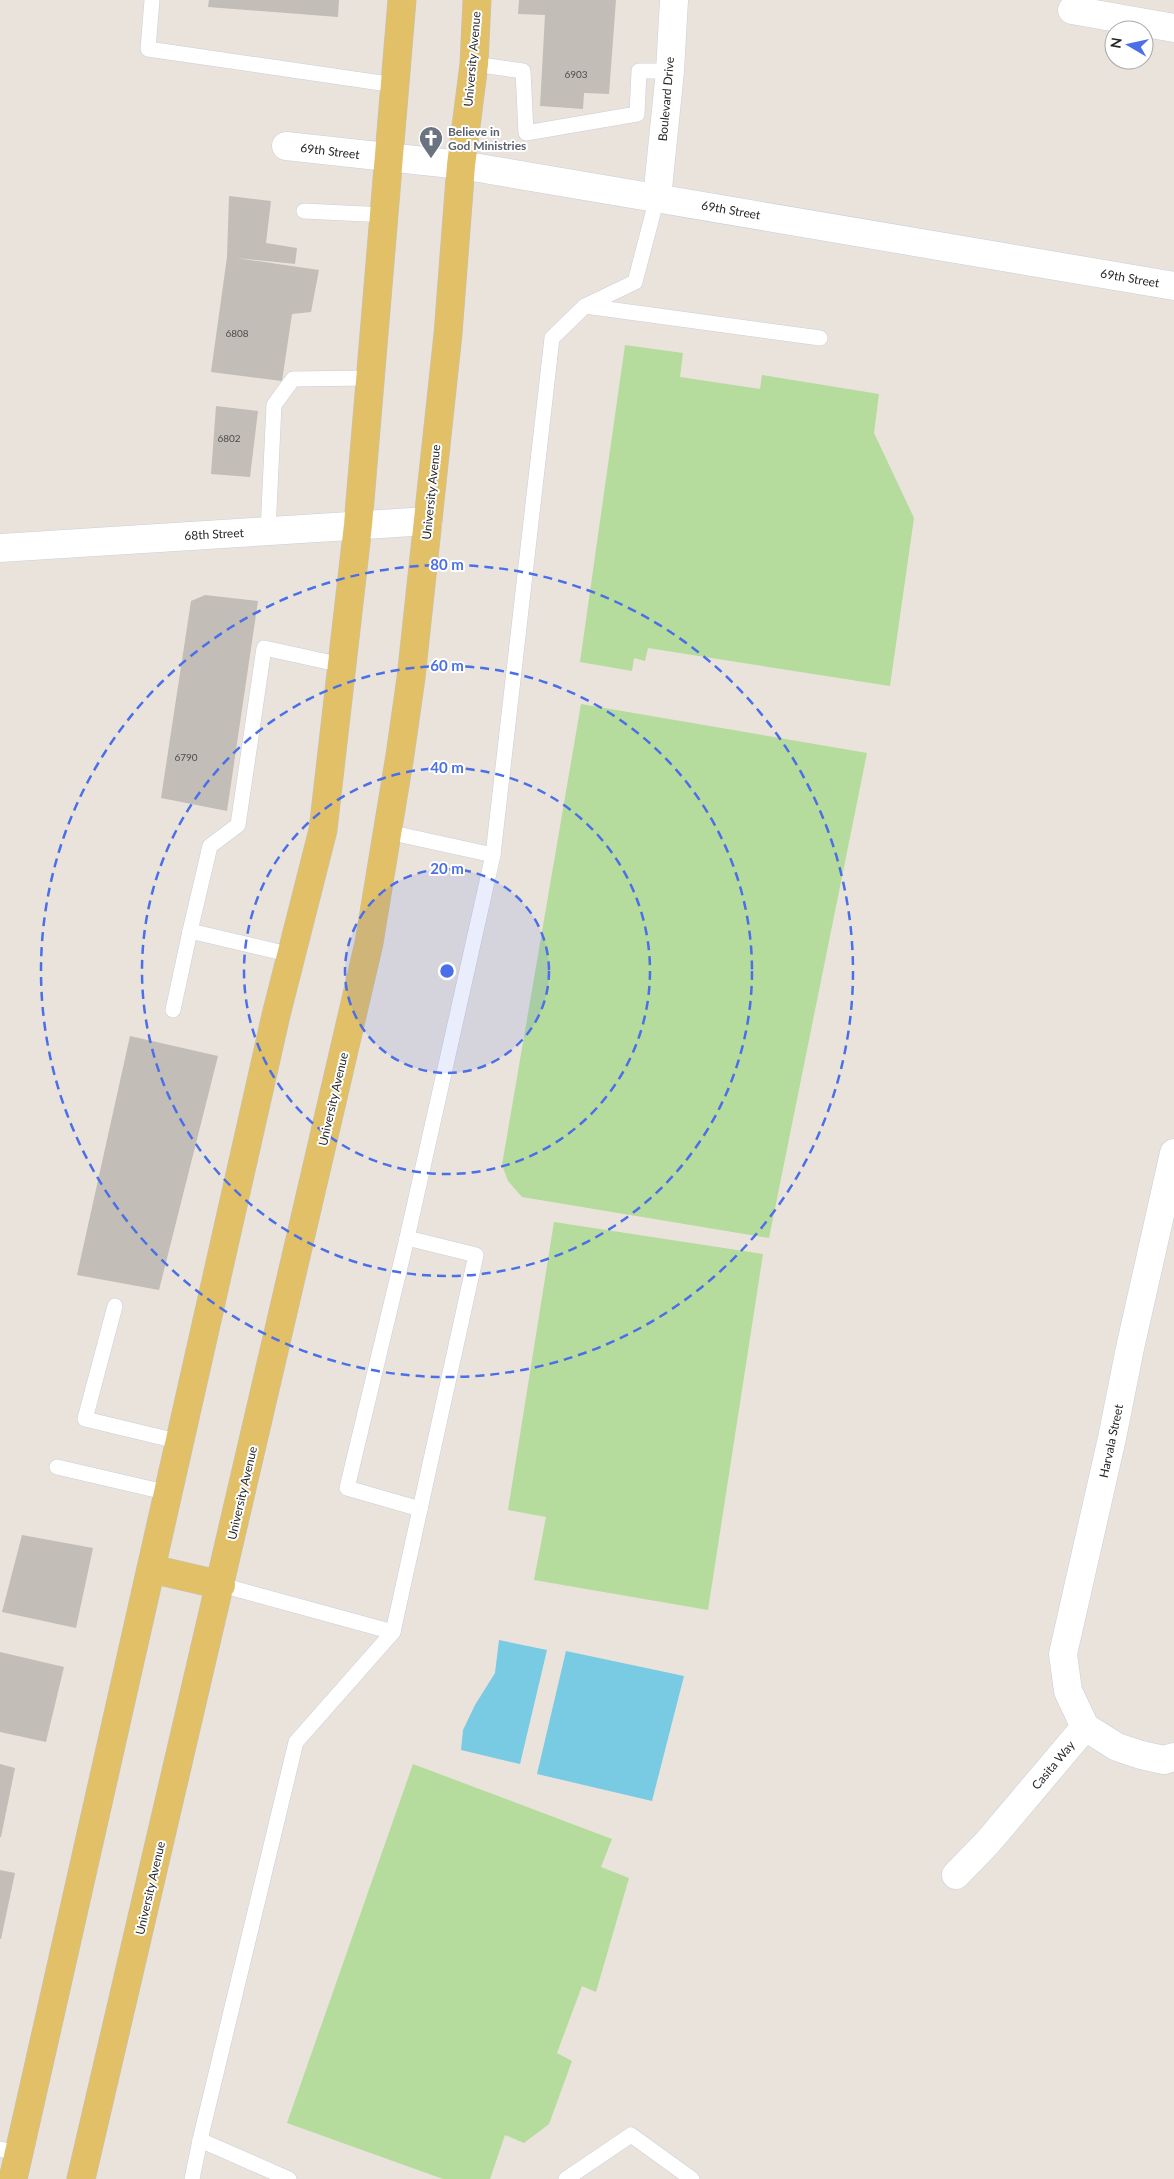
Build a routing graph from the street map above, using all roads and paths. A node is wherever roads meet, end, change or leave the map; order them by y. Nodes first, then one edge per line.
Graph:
1 (152, 0) edge
2 (402, 0) edge
3 (477, 0) edge
4 (674, 0) edge
5 (1072, 10) dead end
6 (1174, 28) edge
7 (474, 64) junction
8 (670, 70) junction
9 (395, 85) junction
10 (286, 146) dead end
11 (390, 158) junction
12 (460, 166) junction
13 (657, 198) junction
14 (304, 211) dead end
15 (385, 215) junction
16 (1174, 286) edge
17 (585, 306) junction
18 (820, 338) dead end
19 (370, 378) junction
20 (428, 521) junction
21 (358, 525) junction
22 (268, 531) junction
23 (0, 548) edge
24 (342, 665) junction
25 (388, 832) junction
26 (493, 856) junction
27 (190, 931) junction
28 (292, 956) junction
29 (173, 1010) dead end
30 (1174, 1153) edge
31 (408, 1238) junction
32 (115, 1306) dead end
33 (181, 1442) junction
34 (57, 1467) dead end
35 (169, 1493) junction
36 (420, 1509) junction
37 (152, 1569) junction
38 (221, 1585) junction
39 (393, 1632) junction
40 (1085, 1727) junction
41 (1174, 1757) edge
42 (956, 1875) dead end
43 (200, 2140) junction
44 (10, 2161) edge
45 (81, 2179) edge
46 (192, 2179) edge
47 (289, 2179) edge
48 (566, 2179) edge
49 (692, 2179) edge

1 - 9 lane
2 - 9 main road
3 - 7 main road, University Avenue
4 - 8 street, Boulevard Drive
5 - 6 street
7 - 8 lane
7 - 12 main road, University Avenue
8 - 13 street, Boulevard Drive
9 - 11 main road
10 - 11 street, 69th Street
11 - 12 street, 69th Street
11 - 15 main road
12 - 13 street, 69th Street
12 - 20 main road, University Avenue
13 - 16 street, 69th Street
13 - 17 lane
14 - 15 lane
15 - 19 main road
17 - 18 lane
17 - 26 lane
19 - 21 main road
19 - 22 lane
20 - 21 street, 68th Street
20 - 25 main road, University Avenue
21 - 22 street, 68th Street
21 - 24 main road
22 - 23 street, 68th Street
24 - 27 lane
24 - 28 main road
25 - 26 lane
25 - 38 main road, University Avenue
26 - 31 lane
27 - 28 lane
27 - 29 lane
28 - 33 main road
30 - 40 street, Harvala Street
31 - 36 lane
31 - 36 lane
32 - 33 lane
33 - 35 main road
34 - 35 lane
35 - 37 main road
36 - 39 lane
37 - 38 main road
37 - 44 main road
38 - 39 lane
38 - 45 main road, University Avenue
39 - 43 lane
40 - 41 street
40 - 42 street, Casita Way
43 - 46 lane
43 - 47 lane
48 - 49 lane

